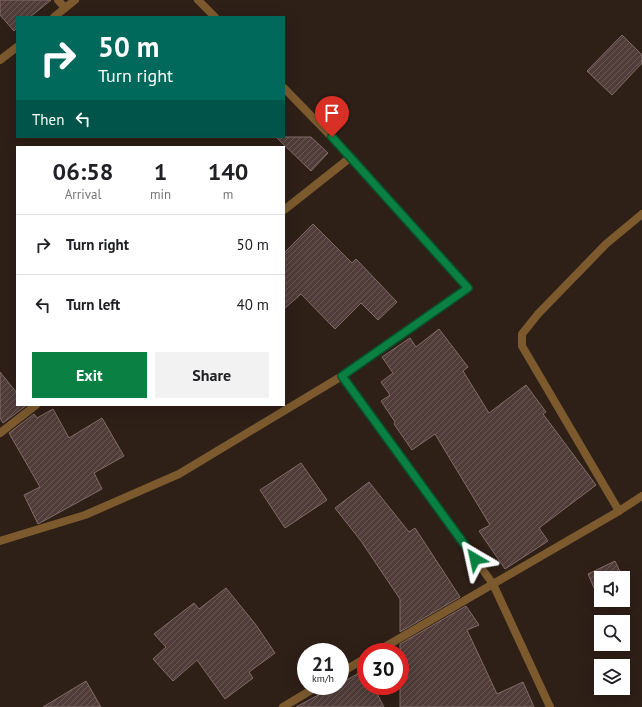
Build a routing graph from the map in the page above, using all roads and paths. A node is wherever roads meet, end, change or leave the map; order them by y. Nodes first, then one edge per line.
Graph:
1 (58, 0) edge
2 (75, 0) edge
3 (198, 0) edge
4 (65, 8) junction
5 (55, 16) edge
6 (214, 16) edge
7 (16, 48) edge
8 (0, 60) edge
9 (285, 89) edge
10 (351, 157) junction
11 (285, 209) edge
12 (642, 214) edge
13 (342, 376) junction
14 (35, 406) edge
15 (0, 433) edge
16 (642, 496) edge
17 (619, 511) junction
18 (0, 541) edge
19 (493, 584) junction
20 (391, 643) edge
21 (303, 695) edge
22 (283, 707) edge
23 (550, 707) edge

1 - 4 street
2 - 4 street
3 - 6 street
4 - 5 street
7 - 8 street
9 - 10 street
10 - 11 street
10 - 13 street
12 - 17 street
13 - 18 street
13 - 19 street
14 - 15 street
16 - 17 street
17 - 19 street
19 - 20 street
19 - 23 street
21 - 22 street

